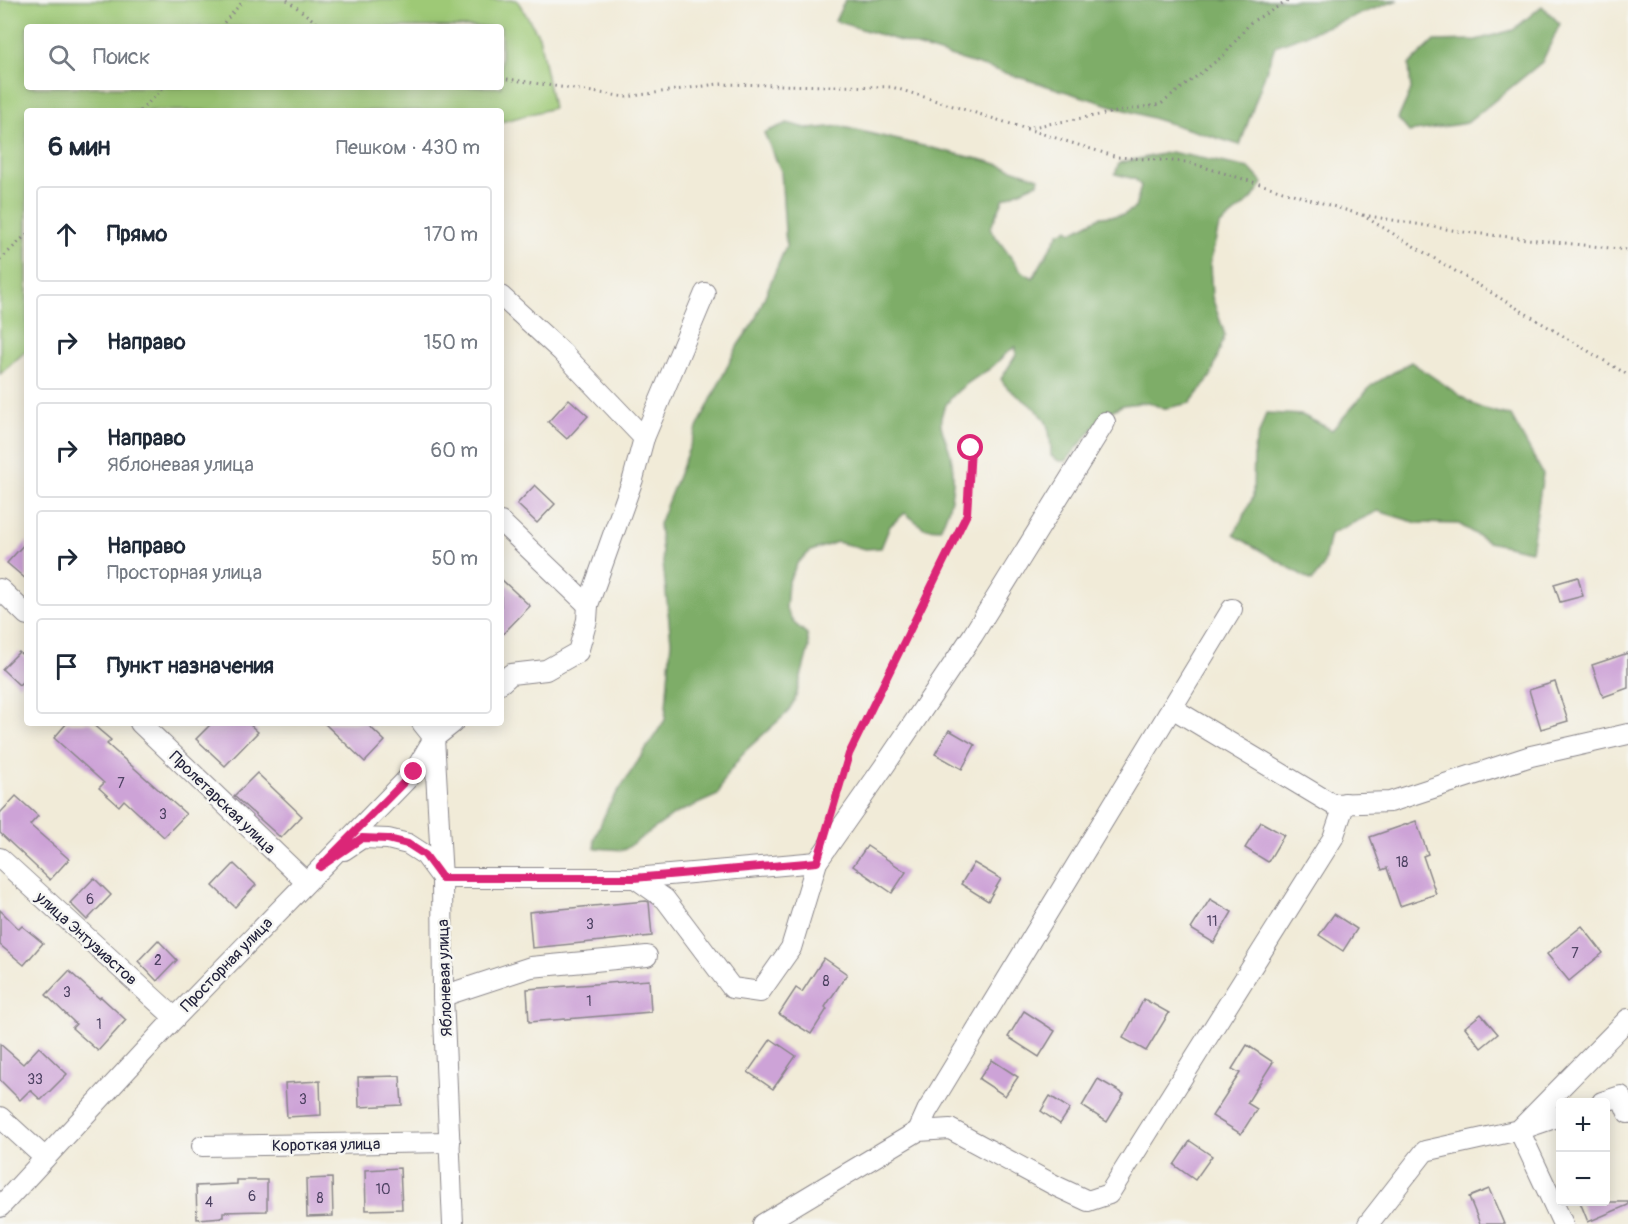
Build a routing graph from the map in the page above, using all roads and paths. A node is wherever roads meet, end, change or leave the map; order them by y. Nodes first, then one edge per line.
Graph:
1 (244, 0) edge
2 (287, 0) edge
3 (1290, 0) edge
4 (223, 24) edge
5 (320, 24) edge
6 (504, 78) edge
7 (162, 90) edge
8 (143, 108) edge
9 (1024, 129) junction
10 (1362, 215) junction
11 (24, 237) edge
12 (1628, 250) edge
13 (0, 260) edge
14 (705, 293) dead end
15 (504, 299) edge
16 (1628, 375) edge
17 (1105, 422) dead end
18 (644, 438) junction
19 (971, 448) dead end
20 (504, 525) edge
21 (0, 589) edge
22 (588, 605) junction
23 (1232, 609) dead end
24 (24, 612) edge
25 (504, 681) edge
26 (1172, 708) junction
27 (143, 726) edge
28 (444, 726) edge
29 (428, 731) edge
30 (1626, 739) edge
31 (1345, 803) junction
32 (833, 808) dead end
33 (0, 858) edge
34 (817, 862) junction
35 (320, 867) junction
36 (442, 878) junction
37 (634, 878) junction
38 (306, 882) junction
39 (647, 956) dead end
40 (443, 996) junction
41 (175, 1018) junction
42 (1628, 1019) edge
43 (1610, 1099) edge
44 (1628, 1113) edge
45 (0, 1117) edge
46 (1556, 1117) edge
47 (1520, 1130) junction
48 (918, 1131) junction
49 (450, 1142) junction
50 (202, 1146) dead end
51 (45, 1158) junction
52 (0, 1207) edge
53 (453, 1224) edge
54 (763, 1224) edge
55 (1368, 1224) edge
56 (1563, 1224) edge

1 - 4 path
2 - 5 path
3 - 9 path
6 - 9 path
7 - 8 path
9 - 10 path
10 - 12 path
10 - 16 path
11 - 13 path
14 - 18 street
15 - 18 street
17 - 34 street
18 - 22 street
19 - 32 path
20 - 22 street
21 - 24 street
22 - 25 street
23 - 26 street
26 - 31 street
26 - 48 street
27 - 38 street, Пролетарская улица
28 - 29 street, Просторная улица
29 - 35 street, Просторная улица
29 - 36 street, Яблоневая улица
30 - 31 street
31 - 48 street
33 - 41 street, улица Энтузиастов
34 - 37 street
34 - 37 street
35 - 36 street
35 - 38 street, Просторная улица
36 - 37 street
36 - 40 street, Яблоневая улица
38 - 41 street, Просторная улица
39 - 40 street
40 - 49 street, Яблоневая улица
41 - 51 street, Просторная улица
42 - 47 street
43 - 44 street
45 - 51 street
46 - 47 street
47 - 55 street
47 - 56 street
48 - 54 street
49 - 50 street, Короткая улица
49 - 53 street, Яблоневая улица
51 - 52 street, Просторная улица

